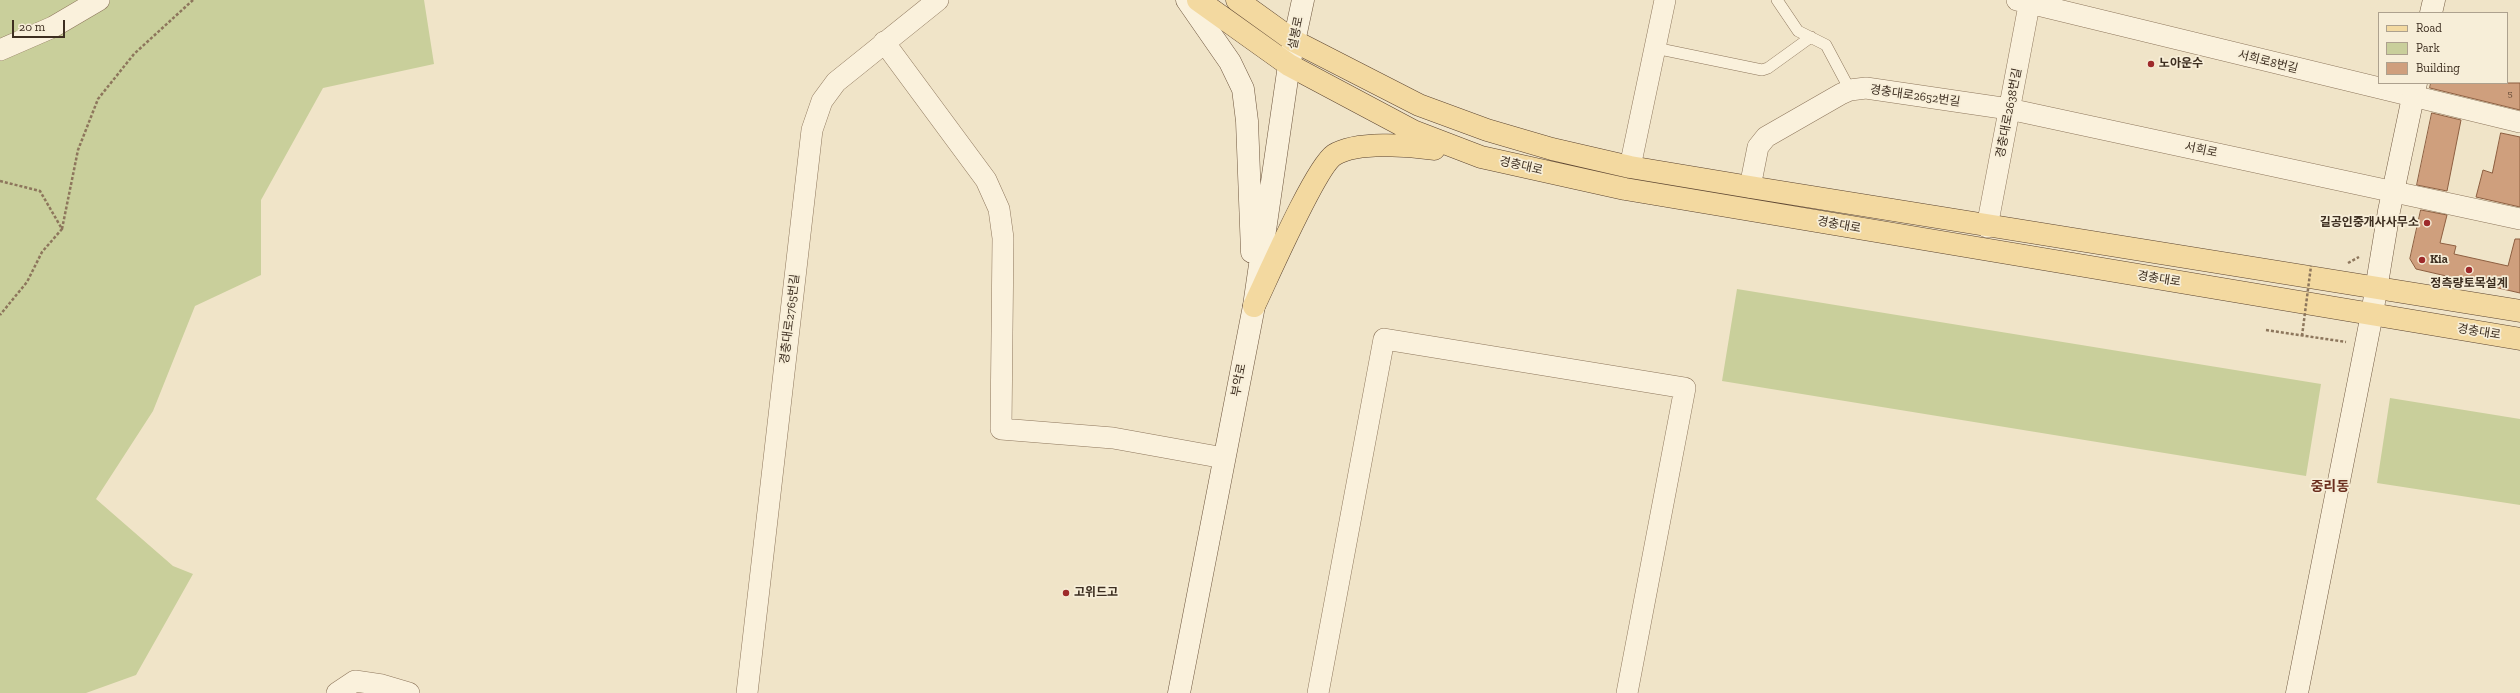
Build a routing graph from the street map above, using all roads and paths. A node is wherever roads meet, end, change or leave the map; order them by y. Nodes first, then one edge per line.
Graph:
1 (99, 0) edge
2 (193, 0) edge
3 (938, 0) edge
4 (1187, 0) edge
5 (1198, 0) edge
6 (1237, 0) edge
7 (1303, 0) edge
8 (1665, 0) edge
9 (1777, 0) edge
10 (2434, 0) edge
11 (2025, 1) edge
12 (2431, 12) edge
13 (1811, 37) junction
14 (1294, 41) junction
15 (884, 42) junction
16 (1655, 48) junction
17 (0, 50) edge
18 (1289, 65) junction
19 (2378, 82) edge
20 (2388, 84) edge
21 (1850, 90) junction
22 (2414, 90) edge
23 (2009, 110) junction
24 (2520, 122) edge
25 (1481, 157) junction
26 (1630, 167) junction
27 (0, 181) edge
28 (1750, 187) junction
29 (2394, 190) junction
30 (2520, 219) edge
31 (1987, 227) junction
32 (62, 229) junction
33 (2311, 266) dead end
34 (2377, 287) junction
35 (1254, 306) junction
36 (2520, 311) edge
37 (2372, 314) junction
38 (0, 315) edge
39 (2266, 330) dead end
40 (2302, 336) junction
41 (2520, 339) edge
42 (2353, 343) dead end
43 (1224, 458) junction
44 (337, 693) edge
45 (409, 693) edge
46 (747, 693) edge
47 (1179, 693) edge
48 (1318, 693) edge
49 (1627, 693) edge
50 (2297, 693) edge

1 - 17 street
2 - 32 path
3 - 15 street, 경충대로2765번길
4 - 35 street
5 - 18 main road, 경충대로
6 - 14 main road, 경충대로
7 - 14 street, 설봉로
8 - 16 street
9 - 13 lane
10 - 12 street
11 - 19 street, 서희로8번길
11 - 23 street, 경충대로2638번길
13 - 16 lane
13 - 21 lane
14 - 18 street, 설봉로
14 - 26 main road, 경충대로
15 - 43 street
15 - 46 street, 경충대로2765번길
16 - 26 street
18 - 25 main road, 경충대로
18 - 35 street, 부악로
20 - 22 street, 서희로8번길
21 - 23 street, 경충대로2652번길
21 - 28 street, 경충대로2652번길
22 - 24 street, 서희로8번길
22 - 29 street
23 - 29 street, 서희로
23 - 31 street, 경충대로2638번길
25 - 35 main road
25 - 37 main road, 경충대로
26 - 28 main road, 경충대로
27 - 32 path
28 - 31 main road, 경충대로
29 - 30 street, 서희로
29 - 34 street
31 - 34 main road, 경충대로
32 - 38 path
33 - 40 path, bridge
34 - 36 main road, 경충대로
34 - 37 street
35 - 43 street, 부악로
37 - 41 main road, 경충대로
37 - 50 street
39 - 40 path
40 - 42 path
43 - 47 street, 부악로
44 - 45 street
48 - 49 street

